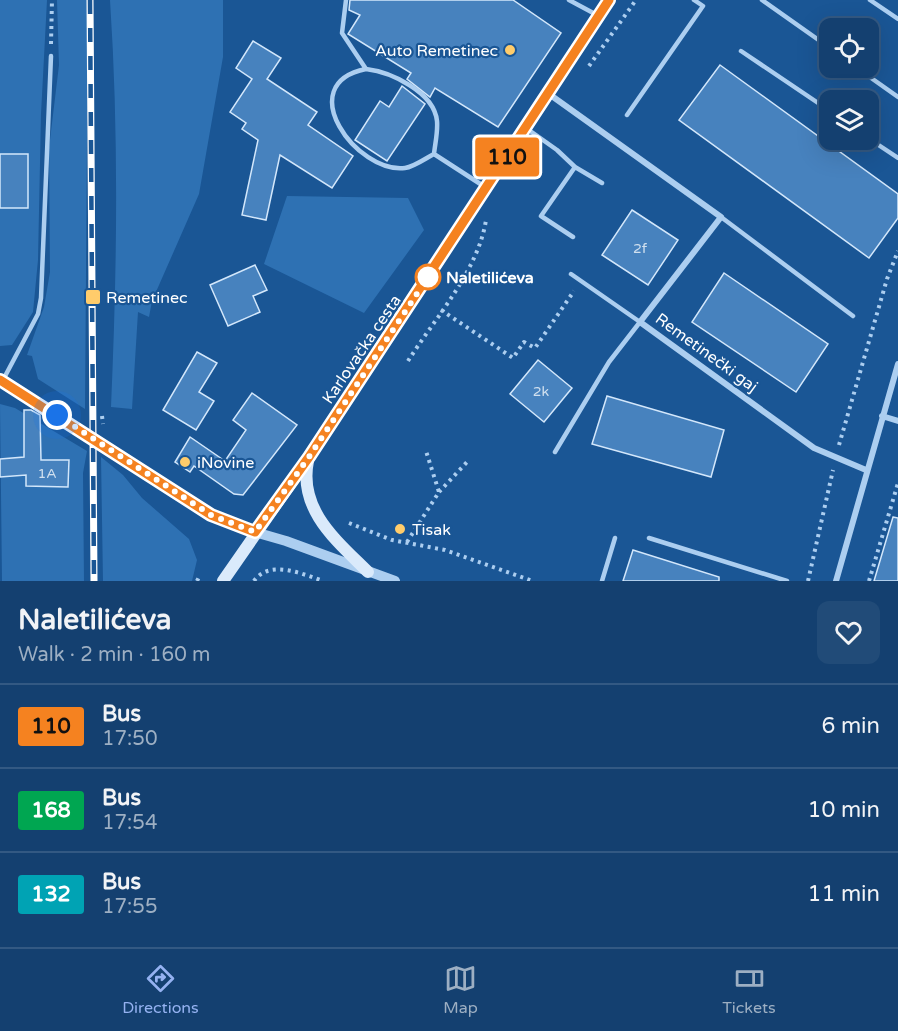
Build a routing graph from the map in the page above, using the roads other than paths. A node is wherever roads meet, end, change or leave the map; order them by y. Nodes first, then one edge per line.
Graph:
1 (346, 0) edge
2 (569, 0) edge
3 (609, 0) edge
4 (694, 0) edge
5 (762, 0) edge
6 (870, 0) edge
7 (599, 17) junction
8 (898, 19) edge
9 (819, 40) edge
10 (741, 51) dead end
11 (51, 56) road end
12 (366, 69) junction
13 (871, 78) edge
14 (549, 94) junction
15 (898, 97) edge
16 (819, 104) edge
17 (627, 115) dead end
18 (526, 128) junction
19 (879, 145) edge
20 (434, 154) junction
21 (898, 158) edge
22 (575, 166) junction
23 (602, 183) dead end
24 (486, 188) junction
25 (721, 217) junction
26 (573, 237) dead end
27 (571, 274) dead end
28 (853, 315) dead end
29 (640, 322) junction
30 (898, 364) edge
31 (1, 381) edge
32 (882, 416) junction
33 (898, 421) edge
34 (555, 452) dead end
35 (309, 457) junction
36 (866, 470) junction
37 (255, 532) junction
38 (615, 538) dead end
39 (650, 538) dead end
40 (369, 572) junction
41 (222, 581) edge
42 (395, 581) edge
43 (602, 581) edge
44 (787, 581) edge
45 (836, 581) edge

1 - 12 lane
2 - 7 lane
3 - 7 main road, Karlovačka cesta
4 - 17 lane
5 - 9 lane
6 - 8 lane
7 - 14 main road, Karlovačka cesta
10 - 16 lane
11 - 31 lane
12 - 20 lane
12 - 20 lane
13 - 15 lane
14 - 18 main road, Karlovačka cesta
14 - 25 street
18 - 22 lane
18 - 24 main road, Karlovačka cesta
19 - 21 lane
20 - 24 lane
22 - 23 lane
22 - 26 lane
24 - 35 main road, Karlovačka cesta
25 - 28 lane
25 - 29 street, Remetinečki gaj
27 - 29 lane
29 - 34 lane
29 - 36 street, Remetinečki gaj
30 - 32 street
31 - 37 main road
32 - 33 street
32 - 36 street
35 - 37 main road, Karlovačka cesta
35 - 40 main road
36 - 45 street
37 - 40 street
37 - 41 main road, Karlovačka cesta
38 - 43 lane
39 - 44 lane
40 - 42 street

